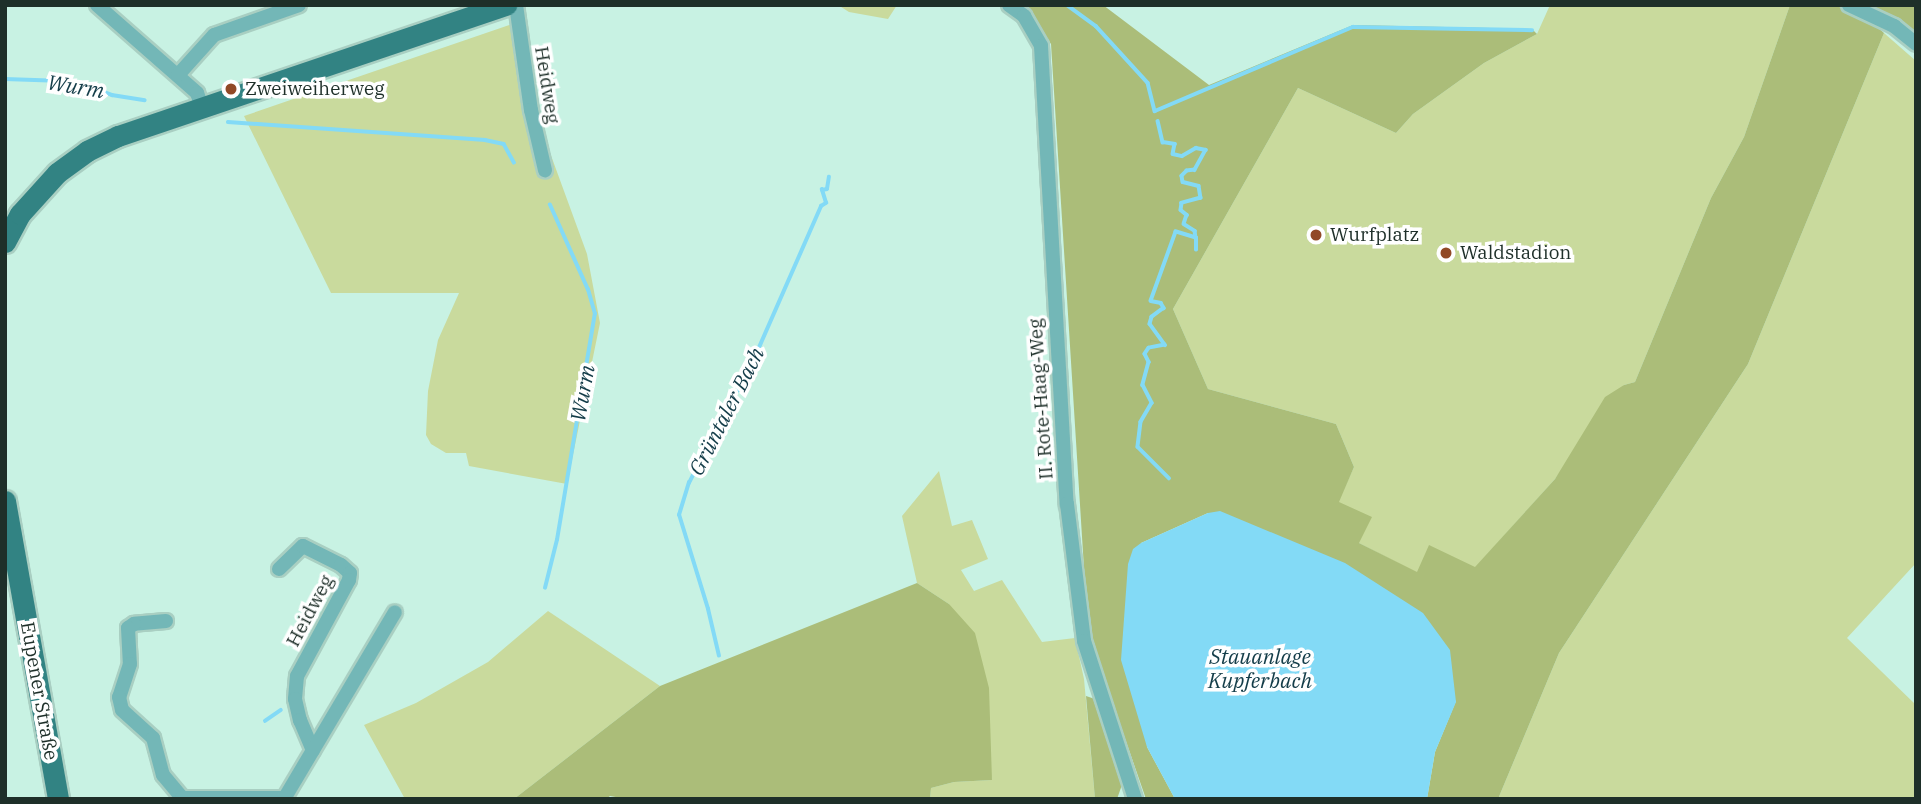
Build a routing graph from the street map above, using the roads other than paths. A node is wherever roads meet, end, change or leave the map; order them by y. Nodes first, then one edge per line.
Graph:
1 (97, 5) edge
2 (299, 5) edge
3 (506, 5) edge
4 (516, 5) edge
5 (1009, 5) edge
6 (1849, 5) edge
7 (1916, 44) edge
8 (178, 75) junction
9 (202, 107) junction
10 (545, 170) dead end
11 (5, 242) edge
12 (5, 501) edge
13 (279, 569) dead end
14 (395, 612) dead end
15 (166, 621) dead end
16 (313, 750) junction
17 (1133, 797) edge
18 (58, 799) edge
19 (284, 799) edge

1 - 8 street
2 - 8 street
3 - 9 main road
4 - 10 street, Heidweg
5 - 17 street, II. Rote-Haag-Weg
6 - 7 street
8 - 9 street
9 - 11 main road
12 - 18 main road, Eupener Straße
13 - 16 street, Heidweg
14 - 16 street
15 - 19 street
16 - 19 street

